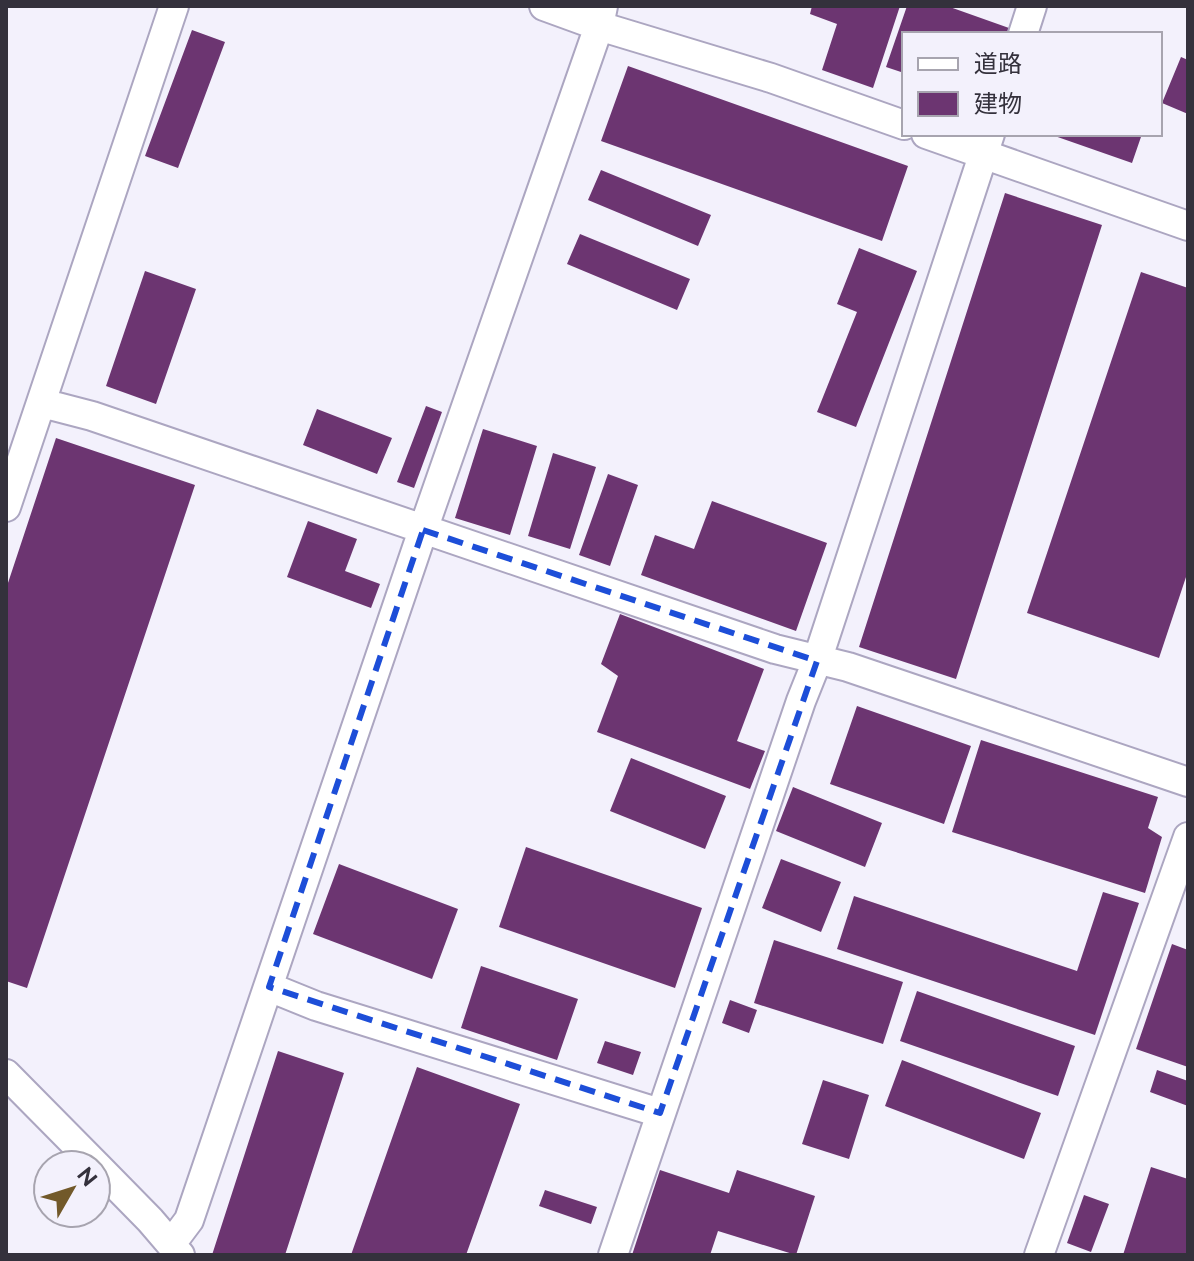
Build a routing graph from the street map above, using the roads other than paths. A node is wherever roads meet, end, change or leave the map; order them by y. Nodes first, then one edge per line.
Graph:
1 (174, 6) edge
2 (544, 6) edge
3 (1032, 6) edge
4 (601, 16) edge
5 (1024, 32) edge
6 (902, 124) edge
7 (937, 136) edge
8 (986, 145) edge
9 (1188, 226) edge
10 (42, 403) junction
11 (6, 507) edge
12 (423, 530) junction
13 (817, 661) junction
14 (1188, 782) edge
15 (1188, 837) edge
16 (269, 987) junction
17 (6, 1074) edge
18 (660, 1113) junction
19 (80, 1149) edge
20 (112, 1182) edge
21 (175, 1250) edge
22 (613, 1255) edge
23 (1039, 1255) edge

1 - 10 street
2 - 4 street
3 - 5 street
4 - 6 street
4 - 12 street
7 - 8 street
8 - 9 street
8 - 13 street
10 - 11 street
10 - 12 street
12 - 13 street
12 - 16 street
13 - 14 street
13 - 18 street
15 - 23 street
16 - 18 street
16 - 21 street
17 - 19 street
18 - 22 street
20 - 21 street

